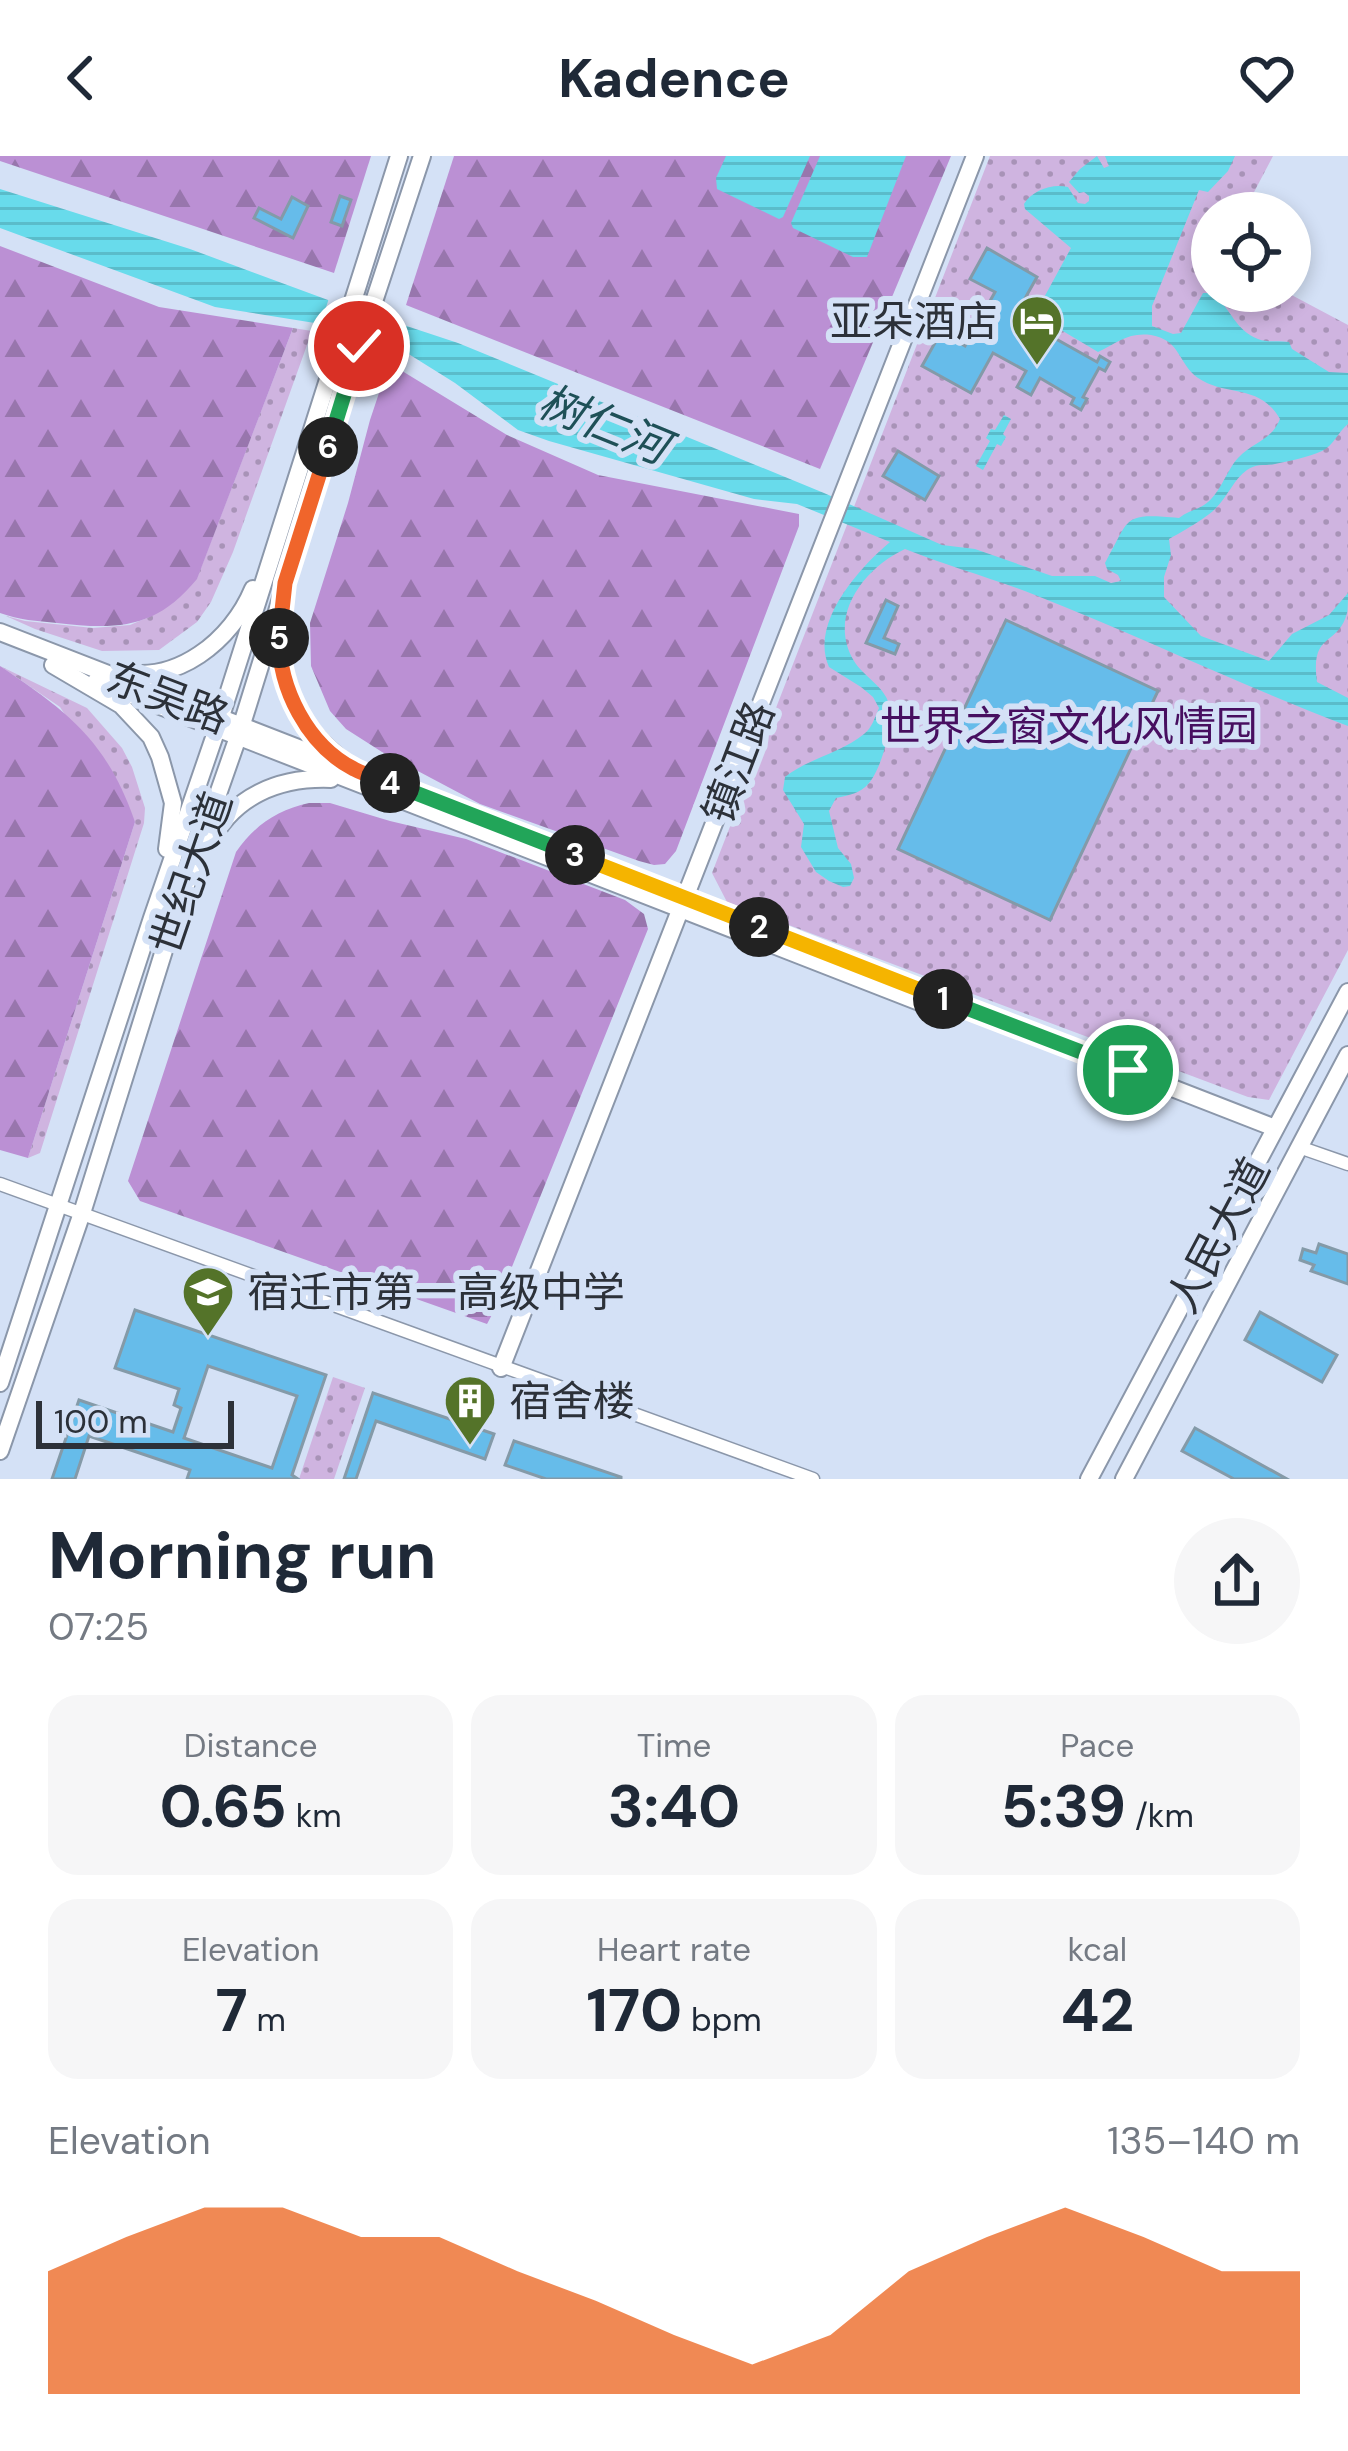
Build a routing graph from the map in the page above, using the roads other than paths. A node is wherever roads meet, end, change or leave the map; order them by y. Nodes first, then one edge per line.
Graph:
1 (399, 156) edge
2 (422, 156) edge
3 (975, 156) edge
4 (300, 465) junction
5 (285, 583) junction
6 (0, 632) edge
7 (0, 644) edge
8 (57, 660) junction
9 (219, 724) junction
10 (240, 731) junction
11 (348, 774) junction
12 (682, 905) junction
13 (152, 918) junction
14 (171, 928) junction
15 (1348, 992) edge
16 (1348, 1055) edge
17 (1273, 1132) junction
18 (1299, 1147) junction
19 (1348, 1164) edge
20 (0, 1184) edge
21 (60, 1205) junction
22 (82, 1213) junction
23 (502, 1368) junction
24 (0, 1383) edge
25 (0, 1451) edge
26 (813, 1479) edge
27 (1089, 1479) edge
28 (1124, 1479) edge

1 - 4 street, 世纪大道
2 - 5 street, 世纪大道
3 - 12 street, 镇江路
4 - 8 street
4 - 9 street, 世纪大道
5 - 10 street, 世纪大道
5 - 11 street
6 - 8 street, 东吴路
7 - 8 street, 东吴路
8 - 9 street, 东吴路
8 - 13 street
9 - 10 street, 东吴路
9 - 13 street, 世纪大道
10 - 11 street, 东吴路
10 - 14 street, 世纪大道
11 - 12 street, 东吴路
11 - 14 street
12 - 17 street, 东吴路
12 - 23 street, 镇江路
13 - 21 street, 世纪大道
14 - 22 street, 世纪大道
15 - 17 street, 人民大道
16 - 18 street, 人民大道
17 - 27 street, 人民大道
18 - 19 street
18 - 28 street, 人民大道
20 - 21 street
21 - 22 street
21 - 24 street, 世纪大道
22 - 23 street
22 - 25 street, 世纪大道
23 - 26 street

